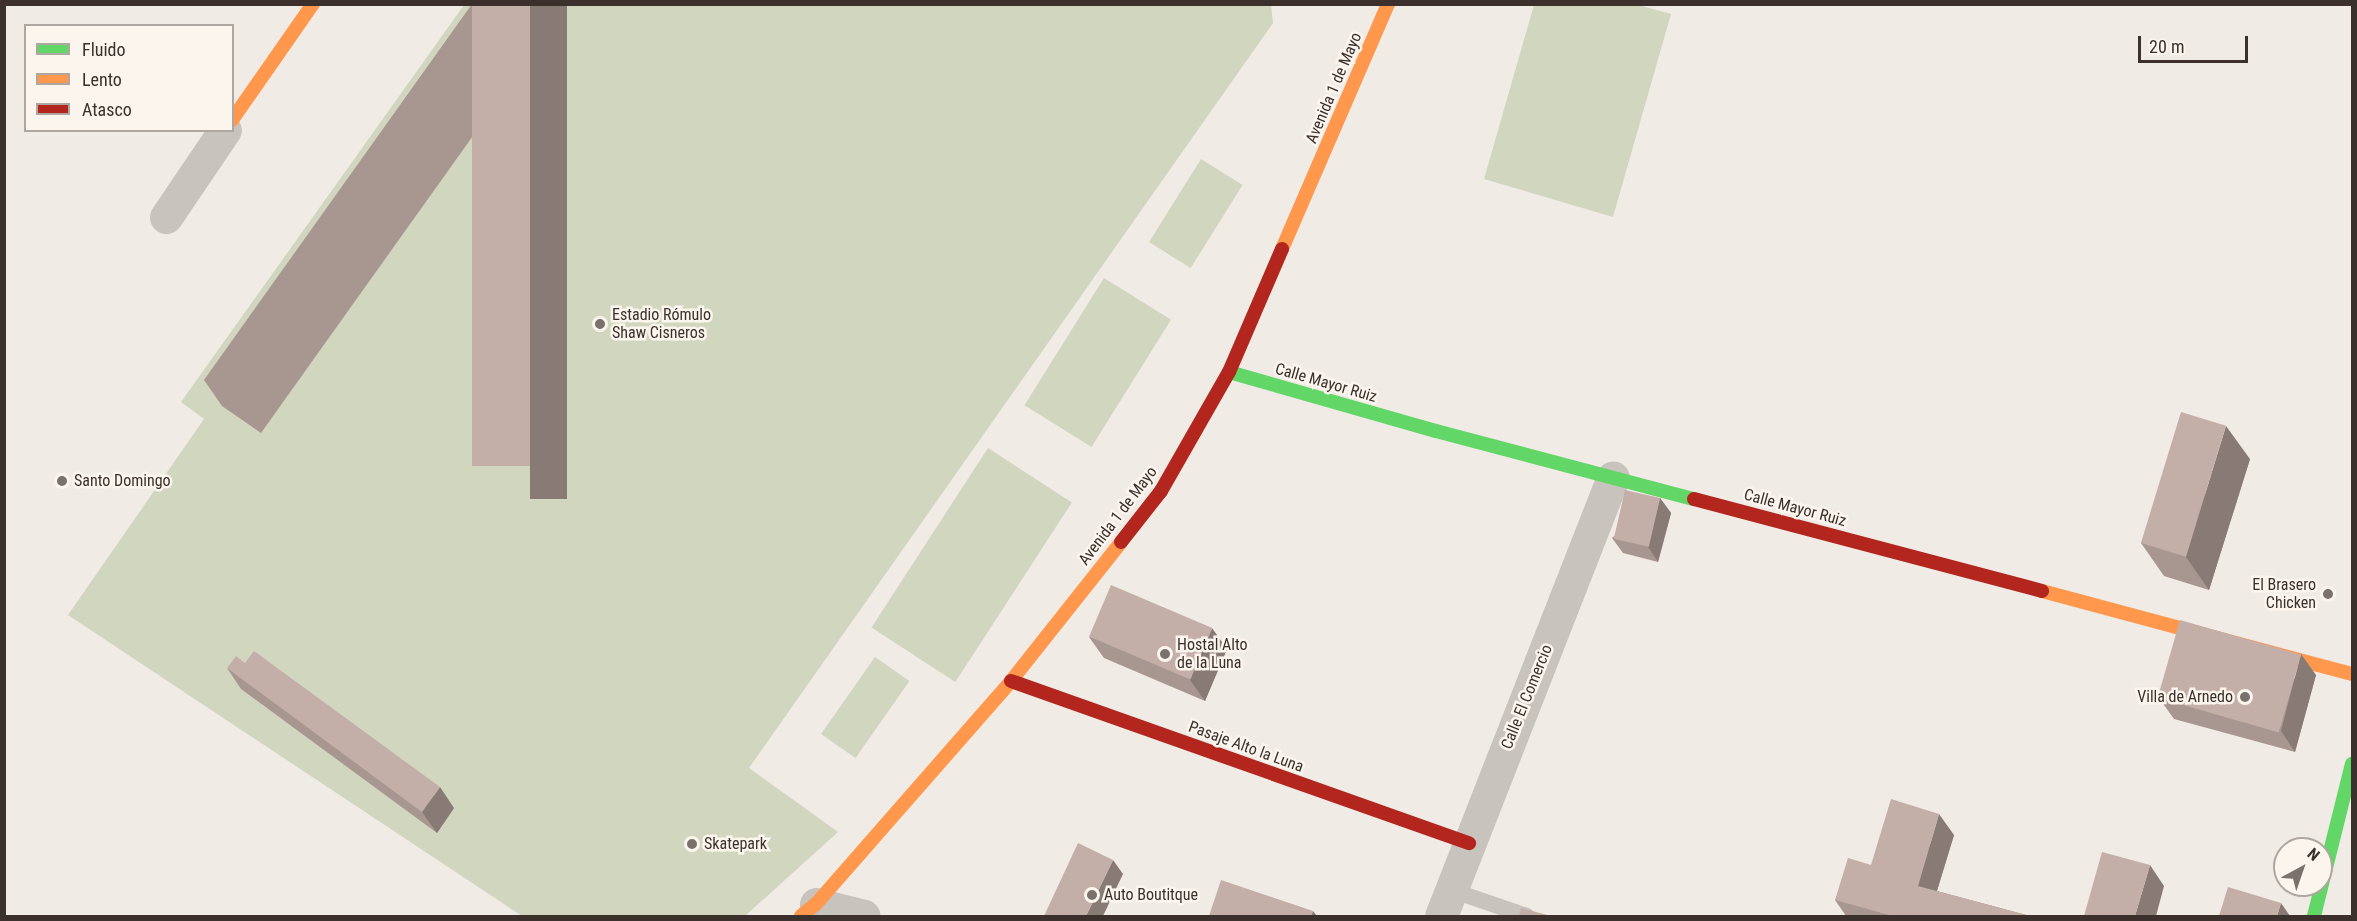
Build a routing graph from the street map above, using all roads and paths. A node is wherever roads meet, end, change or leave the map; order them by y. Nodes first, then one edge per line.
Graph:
1 (313, 4) edge
2 (1388, 4) edge
3 (234, 117) edge
4 (224, 132) edge
5 (165, 217) dead end
6 (1229, 372) junction
7 (1613, 478) junction
8 (2352, 674) edge
9 (1011, 681) junction
10 (2352, 764) edge
11 (1469, 843) junction
12 (1447, 903) edge
13 (808, 910) edge
14 (864, 916) edge
15 (1527, 916) edge
16 (2314, 916) edge

1 - 3 street
2 - 6 street, Avenida 1 de Mayo
4 - 5 street
6 - 7 street, Calle Mayor Ruiz
6 - 9 street, Avenida 1 de Mayo
7 - 8 street, Calle Mayor Ruiz
7 - 11 street, Calle El Comercio
9 - 11 street, Pasaje Alto la Luna
9 - 13 street, Avenida 1 de Mayo
10 - 16 street
11 - 12 street, Calle El Comercio
12 - 15 lane
13 - 14 street

